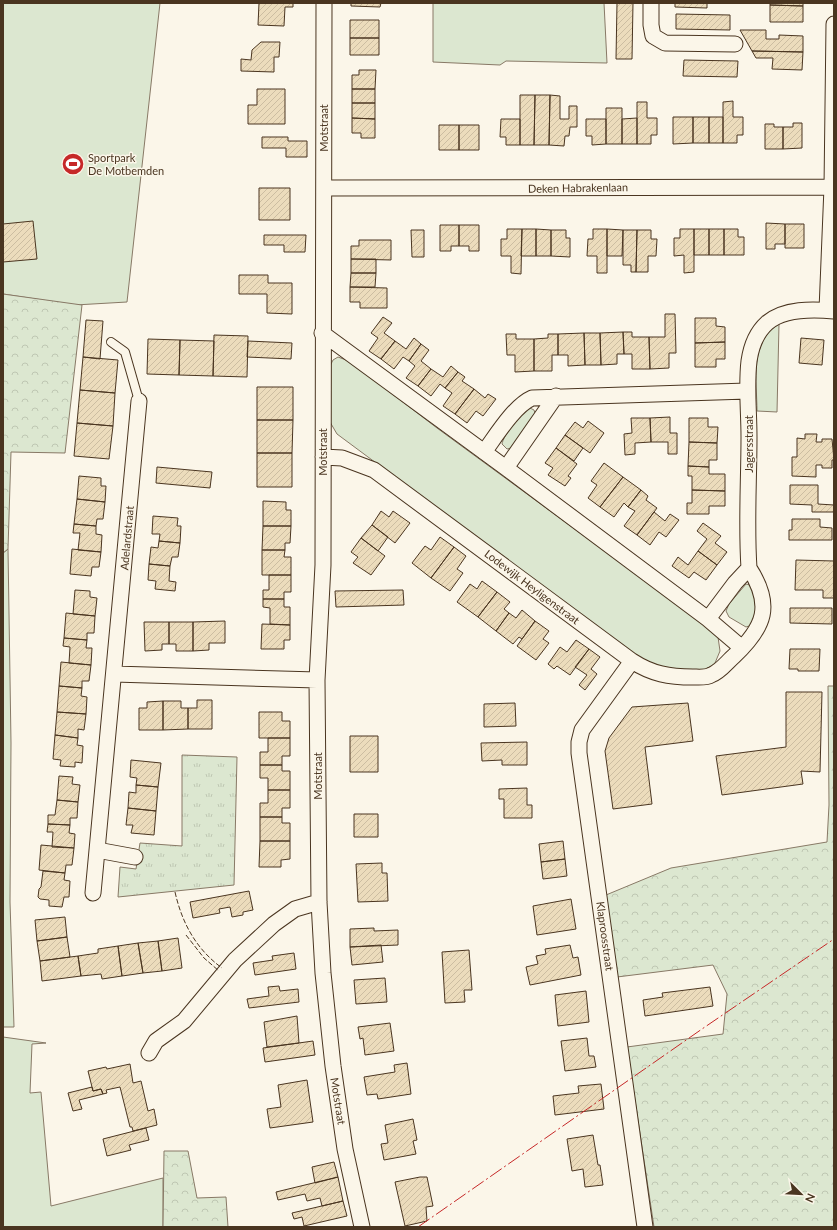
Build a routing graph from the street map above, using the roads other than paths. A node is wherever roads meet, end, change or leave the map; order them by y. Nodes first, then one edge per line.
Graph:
1 (324, 3) edge
2 (651, 3) edge
3 (834, 24) edge
4 (734, 44) dead end
5 (832, 187) junction
6 (324, 188) junction
7 (831, 310) edge
8 (322, 333) junction
9 (111, 342) dead end
10 (747, 391) junction
11 (556, 396) junction
12 (139, 401) joint
13 (484, 452) junction
14 (323, 457) junction
15 (506, 468) junction
16 (749, 568) junction
17 (708, 619) junction
18 (742, 648) junction
19 (632, 661) junction
20 (114, 674) junction
21 (317, 680) junction
22 (97, 850) junction
23 (135, 857) dead end
24 (93, 893) dead end
25 (319, 902) junction
26 (149, 1053) dead end
27 (362, 1227) edge
28 (646, 1227) edge

1 - 6 street, Motstraat
2 - 4 street
3 - 5 street
5 - 6 street, Deken Habrakenlaan
5 - 7 street
6 - 8 street, Motstraat
7 - 10 street, Jagersstraat
8 - 13 street
8 - 14 street, Motstraat
9 - 12 lane
10 - 11 street
10 - 16 street, Jagersstraat
11 - 13 street
11 - 15 street
12 - 20 street, Adelardstraat
13 - 15 street
14 - 19 street, Lodewijk Heyligenstraat
14 - 21 street, Motstraat
15 - 17 street
16 - 17 street
16 - 18 street, Lodewijk Heyligenstraat
17 - 18 street
18 - 19 street, Lodewijk Heyligenstraat
19 - 28 street, Klaproosstraat
20 - 21 street
20 - 22 street, Adelardstraat
21 - 25 street, Motstraat
22 - 23 street
22 - 24 street, Adelardstraat
25 - 26 street
25 - 27 street, Motstraat

